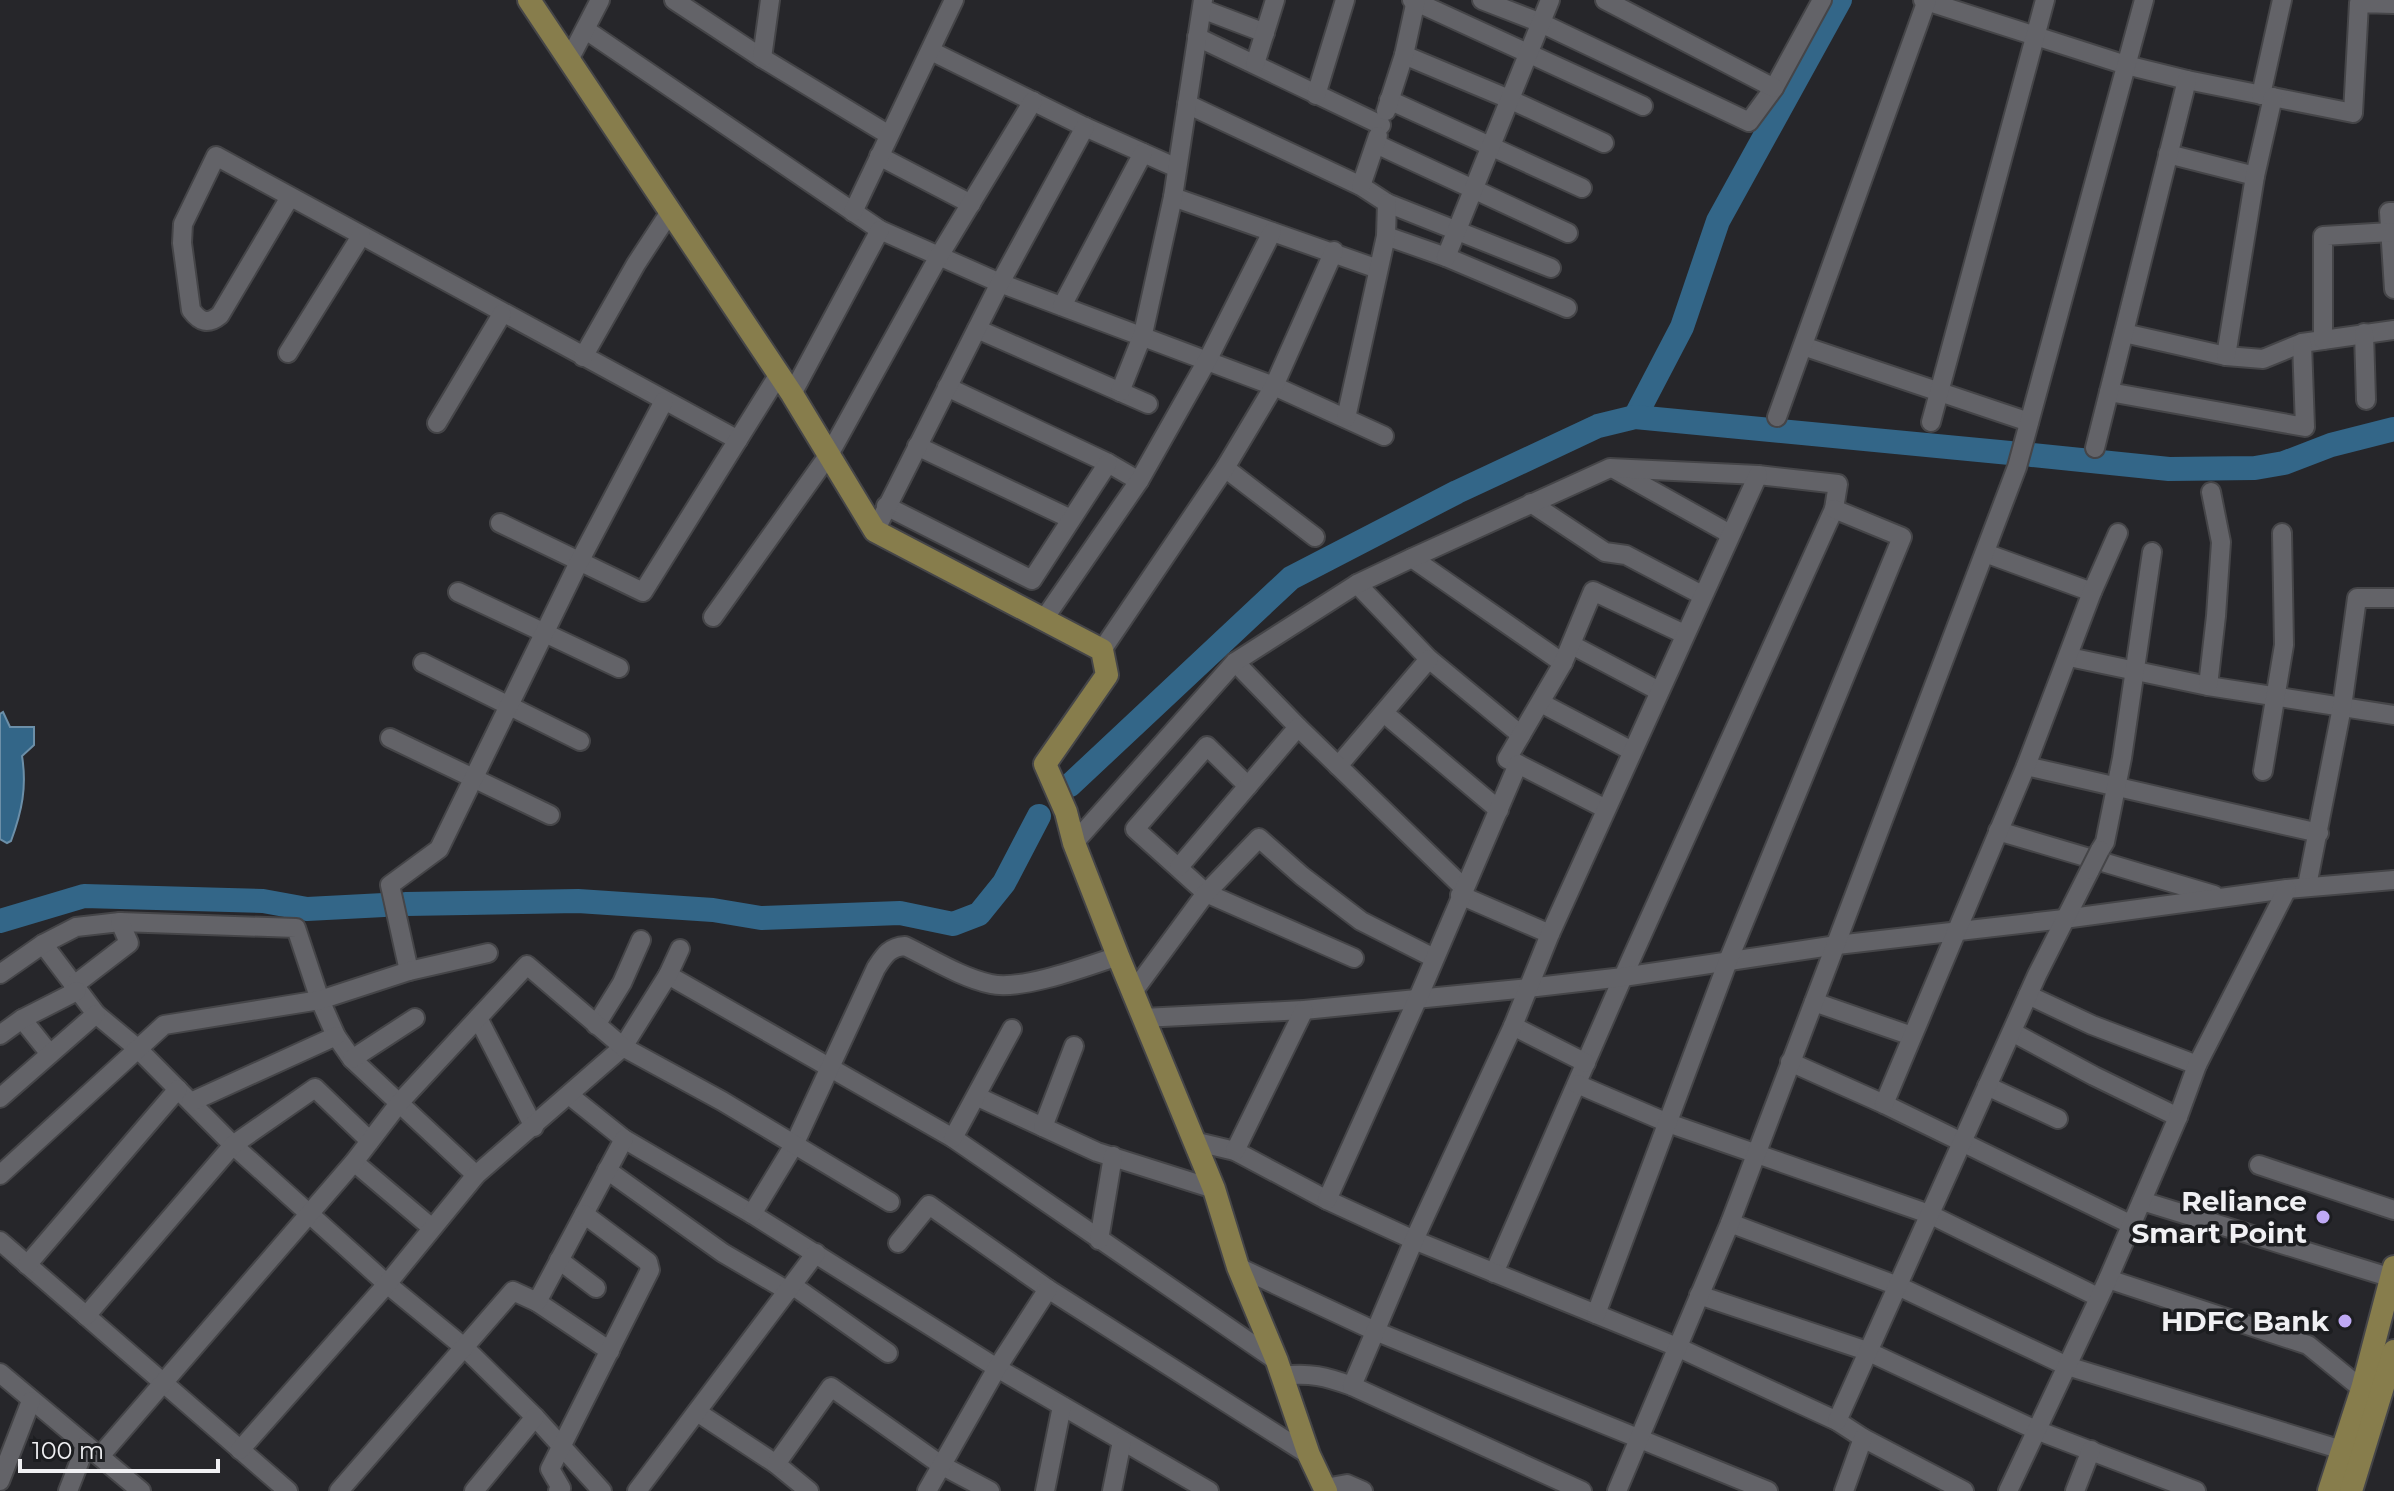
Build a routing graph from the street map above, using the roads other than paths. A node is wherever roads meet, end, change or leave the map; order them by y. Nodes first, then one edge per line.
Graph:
1 (529, 0) edge
2 (600, 0) edge
3 (674, 0) edge
4 (770, 0) edge
5 (954, 0) edge
6 (1275, 0) edge
7 (1345, 0) edge
8 (1414, 0) edge
9 (1482, 0) edge
10 (1550, 0) edge
11 (1605, 0) edge
12 (1822, 0) edge
13 (2045, 0) edge
14 (2144, 0) edge
15 (2282, 0) edge
16 (1925, 1) edge
17 (1202, 4) edge
18 (2394, 4) edge
19 (1541, 23) junction
20 (586, 30) junction
21 (1265, 33) junction
22 (1197, 37) junction
23 (2035, 37) junction
24 (931, 51) junction
25 (1529, 53) junction
26 (1404, 55) junction
27 (762, 58) junction
28 (569, 60) junction
29 (1255, 64) junction
30 (2126, 65) junction
31 (2187, 80) junction
32 (1774, 88) junction
33 (1316, 95) junction
34 (2267, 96) junction
35 (1509, 99) junction
36 (1389, 100) junction
37 (1033, 101) junction
38 (1187, 104) junction
39 (1643, 106) dead end
40 (1381, 125) junction
41 (1085, 127) junction
42 (889, 135) junction
43 (1604, 143) dead end
44 (1376, 144) junction
45 (1490, 145) junction
46 (1143, 153) junction
47 (2168, 154) junction
48 (879, 156) junction
49 (1177, 168) junction
50 (2255, 176) junction
51 (1361, 186) junction
52 (1472, 188) junction
53 (1582, 188) dead end
54 (290, 197) junction
55 (1173, 197) junction
56 (1387, 203) junction
57 (971, 204) junction
58 (670, 212) junction
59 (853, 212) junction
60 (2394, 212) edge
61 (1457, 229) junction
62 (880, 230) junction
63 (1272, 232) junction
64 (2391, 232) junction
65 (1568, 233) dead end
66 (361, 236) junction
67 (1386, 236) junction
68 (1334, 251) junction
69 (939, 256) junction
70 (1446, 257) junction
71 (1551, 268) dead end
72 (1378, 269) junction
73 (1000, 283) junction
74 (2394, 289) edge
75 (1062, 306) junction
76 (1567, 308) dead end
77 (502, 314) junction
78 (977, 329) junction
79 (2394, 330) edge
80 (2124, 333) junction
81 (2364, 333) junction
82 (1143, 334) junction
83 (2323, 340) junction
84 (2302, 343) junction
85 (1803, 346) junction
86 (288, 353) dead end
87 (2226, 356) junction
88 (583, 357) junction
89 (1208, 359) junction
90 (779, 374) junction
91 (1274, 386) junction
92 (947, 387) junction
93 (1120, 392) junction
94 (1939, 392) junction
95 (2109, 392) junction
96 (792, 394) junction
97 (2366, 400) dead end
98 (664, 401) junction
99 (1148, 404) dead end
100 (1777, 417) dead end
101 (1346, 418) junction
102 (1931, 422) dead end
103 (2029, 422) junction
104 (437, 423) dead end
105 (1384, 436) dead end
106 (738, 440) junction
107 (917, 446) junction
108 (2095, 448) dead end
109 (830, 453) junction
110 (1108, 463) junction
111 (1225, 468) junction
112 (1610, 468) junction
113 (1758, 475) junction
114 (1139, 481) junction
115 (2211, 492) dead end
116 (1531, 503) junction
117 (886, 506) junction
118 (1834, 509) junction
119 (1071, 519) junction
120 (500, 523) dead end
121 (875, 531) junction
122 (2118, 533) dead end
123 (2282, 533) dead end
124 (1730, 534) junction
125 (1315, 537) dead end
126 (2152, 552) dead end
127 (1985, 553) junction
128 (1412, 558) junction
129 (579, 562) junction
130 (1357, 584) junction
131 (458, 592) dead end
132 (2092, 592) junction
133 (1702, 595) junction
134 (2394, 598) edge
135 (713, 617) dead end
136 (1044, 619) junction
137 (544, 634) junction
138 (1684, 634) junction
139 (1572, 645) junction
140 (1102, 650) junction
141 (2069, 657) junction
142 (1429, 659) junction
143 (1235, 662) junction
144 (423, 663) dead end
145 (1563, 663) junction
146 (619, 668) dead end
147 (2135, 672) junction
148 (2208, 686) junction
149 (1659, 691) junction
150 (2275, 696) junction
151 (1541, 703) junction
152 (508, 707) junction
153 (2342, 707) junction
154 (1384, 713) junction
155 (2394, 715) edge
156 (1298, 727) junction
157 (1521, 735) junction
158 (390, 738) dead end
159 (580, 741) dead end
160 (1632, 751) junction
161 (1518, 764) junction
162 (1338, 766) junction
163 (2026, 766) junction
164 (2263, 771) dead end
165 (474, 778) junction
166 (1248, 786) junction
167 (2116, 787) junction
168 (1606, 809) junction
169 (1499, 810) junction
170 (550, 815) dead end
171 (1998, 831) junction
172 (2319, 833) junction
173 (1074, 843) junction
174 (1179, 867) junction
175 (2394, 880) edge
176 (2307, 886) junction
177 (2287, 889) junction
178 (1462, 892) junction
179 (1206, 893) junction
180 (2221, 898) junction
181 (2064, 919) junction
182 (120, 922) junction
183 (1955, 931) junction
184 (1550, 934) junction
185 (641, 940) dead end
186 (43, 944) junction
187 (1837, 945) junction
188 (680, 949) dead end
189 (488, 953) dead end
190 (1118, 956) junction
191 (1354, 958) dead end
192 (1434, 958) junction
193 (1728, 961) junction
194 (409, 971) junction
195 (0, 974) edge
196 (668, 975) junction
197 (1623, 977) junction
198 (75, 988) junction
199 (1528, 988) junction
200 (1133, 992) junction
201 (2028, 995) junction
202 (1418, 998) junction
203 (320, 1000) junction
204 (1814, 1002) junction
205 (1304, 1010) junction
206 (96, 1014) junction
207 (415, 1018) dead end
208 (478, 1018) junction
209 (1143, 1018) junction
210 (22, 1019) junction
211 (596, 1025) junction
212 (1513, 1026) junction
213 (1012, 1029) dead end
214 (2012, 1032) junction
215 (0, 1035) edge
216 (336, 1036) junction
217 (1912, 1036) junction
218 (1074, 1046) dead end
219 (623, 1047) junction
220 (137, 1048) junction
221 (50, 1054) junction
222 (352, 1059) junction
223 (1790, 1062) junction
224 (1586, 1063) junction
225 (829, 1065) junction
226 (2197, 1065) junction
227 (1577, 1084) junction
228 (1987, 1086) junction
229 (184, 1095) junction
230 (569, 1095) junction
231 (978, 1097) junction
232 (0, 1098) edge
233 (400, 1102) junction
234 (1884, 1104) junction
235 (2178, 1117) junction
236 (2058, 1119) dead end
237 (1668, 1123) junction
238 (534, 1127) junction
239 (1043, 1127) junction
240 (953, 1138) junction
241 (624, 1139) junction
242 (370, 1141) junction
243 (1193, 1141) junction
244 (1961, 1143) junction
245 (233, 1145) junction
246 (794, 1145) junction
247 (1235, 1151) junction
248 (1755, 1155) junction
249 (1113, 1156) junction
250 (354, 1162) junction
251 (2259, 1165) dead end
252 (607, 1170) junction
253 (0, 1175) edge
254 (476, 1175) junction
255 (1214, 1189) junction
256 (1327, 1200) junction
257 (2142, 1201) junction
258 (890, 1202) dead end
259 (2394, 1210) edge
260 (309, 1214) junction
261 (584, 1214) junction
262 (752, 1214) junction
263 (1929, 1214) junction
264 (1730, 1223) junction
265 (2132, 1225) junction
266 (432, 1228) junction
267 (1099, 1240) junction
268 (1414, 1240) junction
269 (898, 1243) dead end
270 (3, 1250) edge
271 (816, 1253) junction
272 (559, 1260) junction
273 (27, 1265) junction
274 (1238, 1267) junction
275 (2393, 1272) edge
276 (1494, 1273) junction
277 (2108, 1279) junction
278 (387, 1284) junction
279 (1898, 1286) junction
280 (596, 1288) dead end
281 (790, 1288) junction
282 (1048, 1289) junction
283 (1699, 1295) junction
284 (2098, 1297) junction
285 (537, 1302) junction
286 (1596, 1314) junction
287 (86, 1316) junction
288 (1375, 1331) junction
289 (1677, 1347) junction
290 (465, 1348) junction
291 (610, 1351) junction
292 (1867, 1351) junction
293 (2394, 1351) edge
294 (888, 1353) dead end
295 (2067, 1366) junction
296 (997, 1368) junction
297 (1280, 1368) junction
298 (0, 1373) edge
299 (164, 1384) junction
300 (1352, 1386) junction
301 (2362, 1389) junction
302 (31, 1401) junction
303 (1062, 1406) junction
304 (697, 1412) junction
305 (535, 1417) junction
306 (1837, 1421) junction
307 (2036, 1430) junction
308 (1639, 1437) junction
309 (1863, 1438) junction
310 (1122, 1441) junction
311 (560, 1445) junction
312 (93, 1450) junction
313 (240, 1450) junction
314 (2091, 1450) junction
315 (2342, 1450) junction
316 (1309, 1455) junction
317 (776, 1464) junction
318 (941, 1465) junction
319 (0, 1481) edge
320 (137, 1489) edge
321 (1326, 1489) edge
322 (641, 1490) edge
323 (68, 1491) edge
324 (288, 1491) edge
325 (339, 1491) edge
326 (474, 1491) edge
327 (558, 1491) edge
328 (602, 1491) edge
329 (809, 1491) edge
330 (927, 1491) edge
331 (990, 1491) edge
332 (1045, 1491) edge
333 (1112, 1491) edge
334 (1209, 1491) edge
335 (1363, 1491) edge
336 (1582, 1491) edge
337 (1617, 1491) edge
338 (1768, 1491) edge
339 (1844, 1491) edge
340 (1964, 1491) edge
341 (2008, 1491) edge
342 (2075, 1491) edge
343 (2196, 1491) edge
344 (2329, 1491) edge
345 (2351, 1491) edge

1 - 28 main road
2 - 20 street
3 - 27 street
4 - 27 street
5 - 24 street
6 - 21 street
7 - 33 street
8 - 25 street
8 - 26 street
9 - 19 street
10 - 19 street
11 - 32 street
12 - 32 street
13 - 23 street
14 - 30 street
15 - 34 street
16 - 23 street
16 - 85 street
17 - 21 street
17 - 22 street
18 - 34 street
19 - 25 street
19 - 32 street
20 - 28 street
20 - 59 street
21 - 29 street
22 - 29 street
22 - 38 street
23 - 30 street
23 - 94 street
24 - 37 street
24 - 42 street
25 - 35 street
25 - 39 street
26 - 35 street
26 - 36 street
27 - 42 street
28 - 58 main road
29 - 33 street
30 - 31 street
30 - 103 street
31 - 34 street
31 - 47 street
33 - 40 street
34 - 50 street
35 - 43 street
35 - 45 street
36 - 40 street
36 - 45 street
37 - 41 street
37 - 57 street
38 - 49 street
38 - 51 street
40 - 44 street
41 - 46 street
41 - 73 street
42 - 48 street
44 - 51 street
44 - 52 street
45 - 52 street
45 - 53 street
46 - 49 street
46 - 75 street
47 - 50 street
47 - 80 street
48 - 57 street
48 - 59 street
49 - 55 street
50 - 87 street
51 - 56 street
52 - 61 street
52 - 65 street
54 - 54 street
54 - 66 street
55 - 63 street
55 - 82 street
56 - 61 street
56 - 67 street
57 - 69 street
58 - 88 street
58 - 90 main road
59 - 62 street
60 - 64 street
61 - 70 street
61 - 71 street
62 - 69 street
62 - 96 street
63 - 68 street
63 - 89 street
64 - 74 street
64 - 83 street
66 - 77 street
66 - 86 street
67 - 70 street
67 - 72 street
68 - 72 street
68 - 91 street
69 - 73 street
69 - 109 street
70 - 76 street
72 - 101 street
73 - 75 street
73 - 78 street
75 - 82 street
77 - 88 street
77 - 104 street
78 - 92 street
78 - 93 street
79 - 81 street
80 - 87 street
80 - 95 street
81 - 83 street
81 - 97 street
82 - 89 street
82 - 93 street
83 - 84 street
84 - 87 street
84 - 95 street
85 - 94 street
85 - 100 street
88 - 98 street
89 - 91 street
89 - 114 street
90 - 96 main road
90 - 106 street
91 - 101 street
91 - 111 street
92 - 107 street
92 - 110 street
93 - 99 street
94 - 102 street
94 - 103 street
95 - 108 street
96 - 109 main road
98 - 106 street
98 - 129 street
101 - 105 street
103 - 127 street
106 - 129 street
107 - 117 street
107 - 119 street
109 - 121 main road
109 - 135 street
110 - 114 street
110 - 119 street
111 - 125 street
111 - 140 street
112 - 113 street
112 - 116 street
112 - 124 street
113 - 118 street
113 - 124 street
114 - 136 street
115 - 148 street
116 - 128 street
116 - 133 street
117 - 119 street
117 - 121 street
118 - 193 street
118 - 197 street
120 - 129 street
121 - 136 main road
122 - 132 street
123 - 150 street
124 - 133 street
126 - 147 street
127 - 132 street
127 - 187 street
128 - 130 street
128 - 145 street
129 - 137 street
130 - 142 street
130 - 143 street
131 - 137 street
132 - 141 street
133 - 138 street
134 - 153 street
136 - 140 main road
137 - 146 street
137 - 152 street
138 - 139 street
138 - 149 street
139 - 145 street
139 - 149 street
140 - 173 main road
141 - 147 street
141 - 163 street
142 - 154 street
142 - 157 street
143 - 156 street
143 - 173 street
144 - 152 street
145 - 151 street
147 - 148 street
147 - 167 street
148 - 150 street
149 - 160 street
150 - 153 street
150 - 164 street
151 - 157 street
151 - 160 street
152 - 159 street
152 - 165 street
153 - 155 street
153 - 172 street
154 - 162 street
154 - 169 street
156 - 162 street
156 - 166 street
157 - 161 street
158 - 165 street
160 - 168 street
161 - 168 street
161 - 169 street
162 - 178 street
163 - 167 street
163 - 171 street
165 - 170 street
165 - 194 street
166 - 174 street
166 - 174 street
167 - 172 street
167 - 181 street, bridge
168 - 184 street
169 - 178 street
171 - 180 street
171 - 183 street
172 - 176 street
173 - 190 main road
174 - 179 street
175 - 176 street
176 - 177 street
177 - 180 street
177 - 226 street
178 - 184 street
178 - 192 street
179 - 191 street
179 - 192 street
179 - 200 street
180 - 181 street
181 - 183 street
181 - 201 street
182 - 186 street
182 - 198 street
182 - 203 street
183 - 187 street
183 - 217 street
184 - 199 street
185 - 211 street
186 - 195 street
186 - 198 street
187 - 193 street
187 - 204 street
188 - 196 street
189 - 194 street
190 - 200 main road
190 - 225 street
192 - 202 street
193 - 197 street
193 - 237 street
194 - 203 street
196 - 219 street
196 - 225 street
197 - 199 street
197 - 224 street
198 - 206 street
198 - 210 street
199 - 202 street
199 - 212 street
200 - 209 main road
201 - 214 street
201 - 226 street
202 - 205 street
202 - 256 street
203 - 216 street
203 - 220 street
204 - 217 street
204 - 223 street
205 - 209 street
205 - 247 street
206 - 220 street
206 - 221 street
207 - 222 street
208 - 211 street
208 - 233 street
208 - 238 street
209 - 243 main road
210 - 215 street
210 - 221 street
211 - 219 street
212 - 224 street
212 - 268 street
213 - 231 street
214 - 228 street
214 - 235 street
216 - 222 street
216 - 229 street
217 - 234 street
218 - 239 street
219 - 230 street
219 - 246 street
220 - 229 street
220 - 253 street
221 - 232 street
222 - 233 street
223 - 234 street
223 - 248 street
224 - 227 street
225 - 240 street
225 - 246 street
226 - 235 street
227 - 237 street
227 - 276 street
228 - 236 street
228 - 244 street
229 - 245 street
229 - 273 street
230 - 238 street
230 - 241 street
231 - 239 street
231 - 240 street
233 - 242 street
233 - 254 street
234 - 244 street
235 - 257 street
237 - 248 street
237 - 286 street
238 - 254 street
239 - 249 street
240 - 267 street
241 - 252 street
241 - 262 street
242 - 245 street
242 - 250 street
243 - 247 street
243 - 255 main road
244 - 263 street
244 - 265 street
245 - 260 street
245 - 287 street
246 - 258 street
246 - 262 street
247 - 256 street
248 - 263 street
248 - 264 street
249 - 255 street
249 - 267 street
250 - 260 street
250 - 266 street
251 - 259 street
252 - 261 street
252 - 281 street
254 - 266 street
255 - 274 main road
256 - 268 street
257 - 265 street
257 - 275 street
260 - 278 street
260 - 299 street
261 - 272 street
261 - 291 street
262 - 271 street
263 - 279 street
263 - 284 street
264 - 279 street
264 - 283 street
265 - 277 street
266 - 278 street
267 - 297 street
268 - 276 street
268 - 288 street
269 - 282 street
270 - 273 street
271 - 281 street
271 - 296 street
272 - 280 street
272 - 285 street
273 - 287 street
274 - 288 street
274 - 297 main road
275 - 301 main road
276 - 286 street
277 - 284 street
277 - 301 street
278 - 290 street
278 - 313 street
279 - 292 street
279 - 295 street
281 - 294 street
281 - 304 street
282 - 296 street
282 - 316 street
283 - 289 street
283 - 292 street
284 - 295 street
285 - 290 street
285 - 291 street
286 - 289 street
287 - 299 street
288 - 300 street
288 - 308 street
289 - 306 street
289 - 308 street
290 - 305 street
290 - 325 street
291 - 311 street
292 - 306 street
292 - 307 street
293 - 345 main road
295 - 307 street
295 - 315 street
296 - 303 street
296 - 318 street
297 - 300 street
297 - 316 main road
298 - 302 street
299 - 312 street
299 - 313 street
300 - 336 street
301 - 315 main road
302 - 312 street
302 - 319 street
303 - 310 street
303 - 332 street
304 - 317 street
304 - 322 street
305 - 311 street
305 - 326 street
306 - 309 street
307 - 314 street
307 - 341 street
308 - 337 street
308 - 338 street
309 - 339 street
309 - 340 street
310 - 333 street
310 - 334 street
311 - 327 street
311 - 328 street
312 - 320 street
312 - 323 street
313 - 324 street
314 - 342 street
314 - 343 street
315 - 344 main road
316 - 321 main road
317 - 318 street
317 - 329 street
318 - 330 street
318 - 331 street
321 - 335 street

